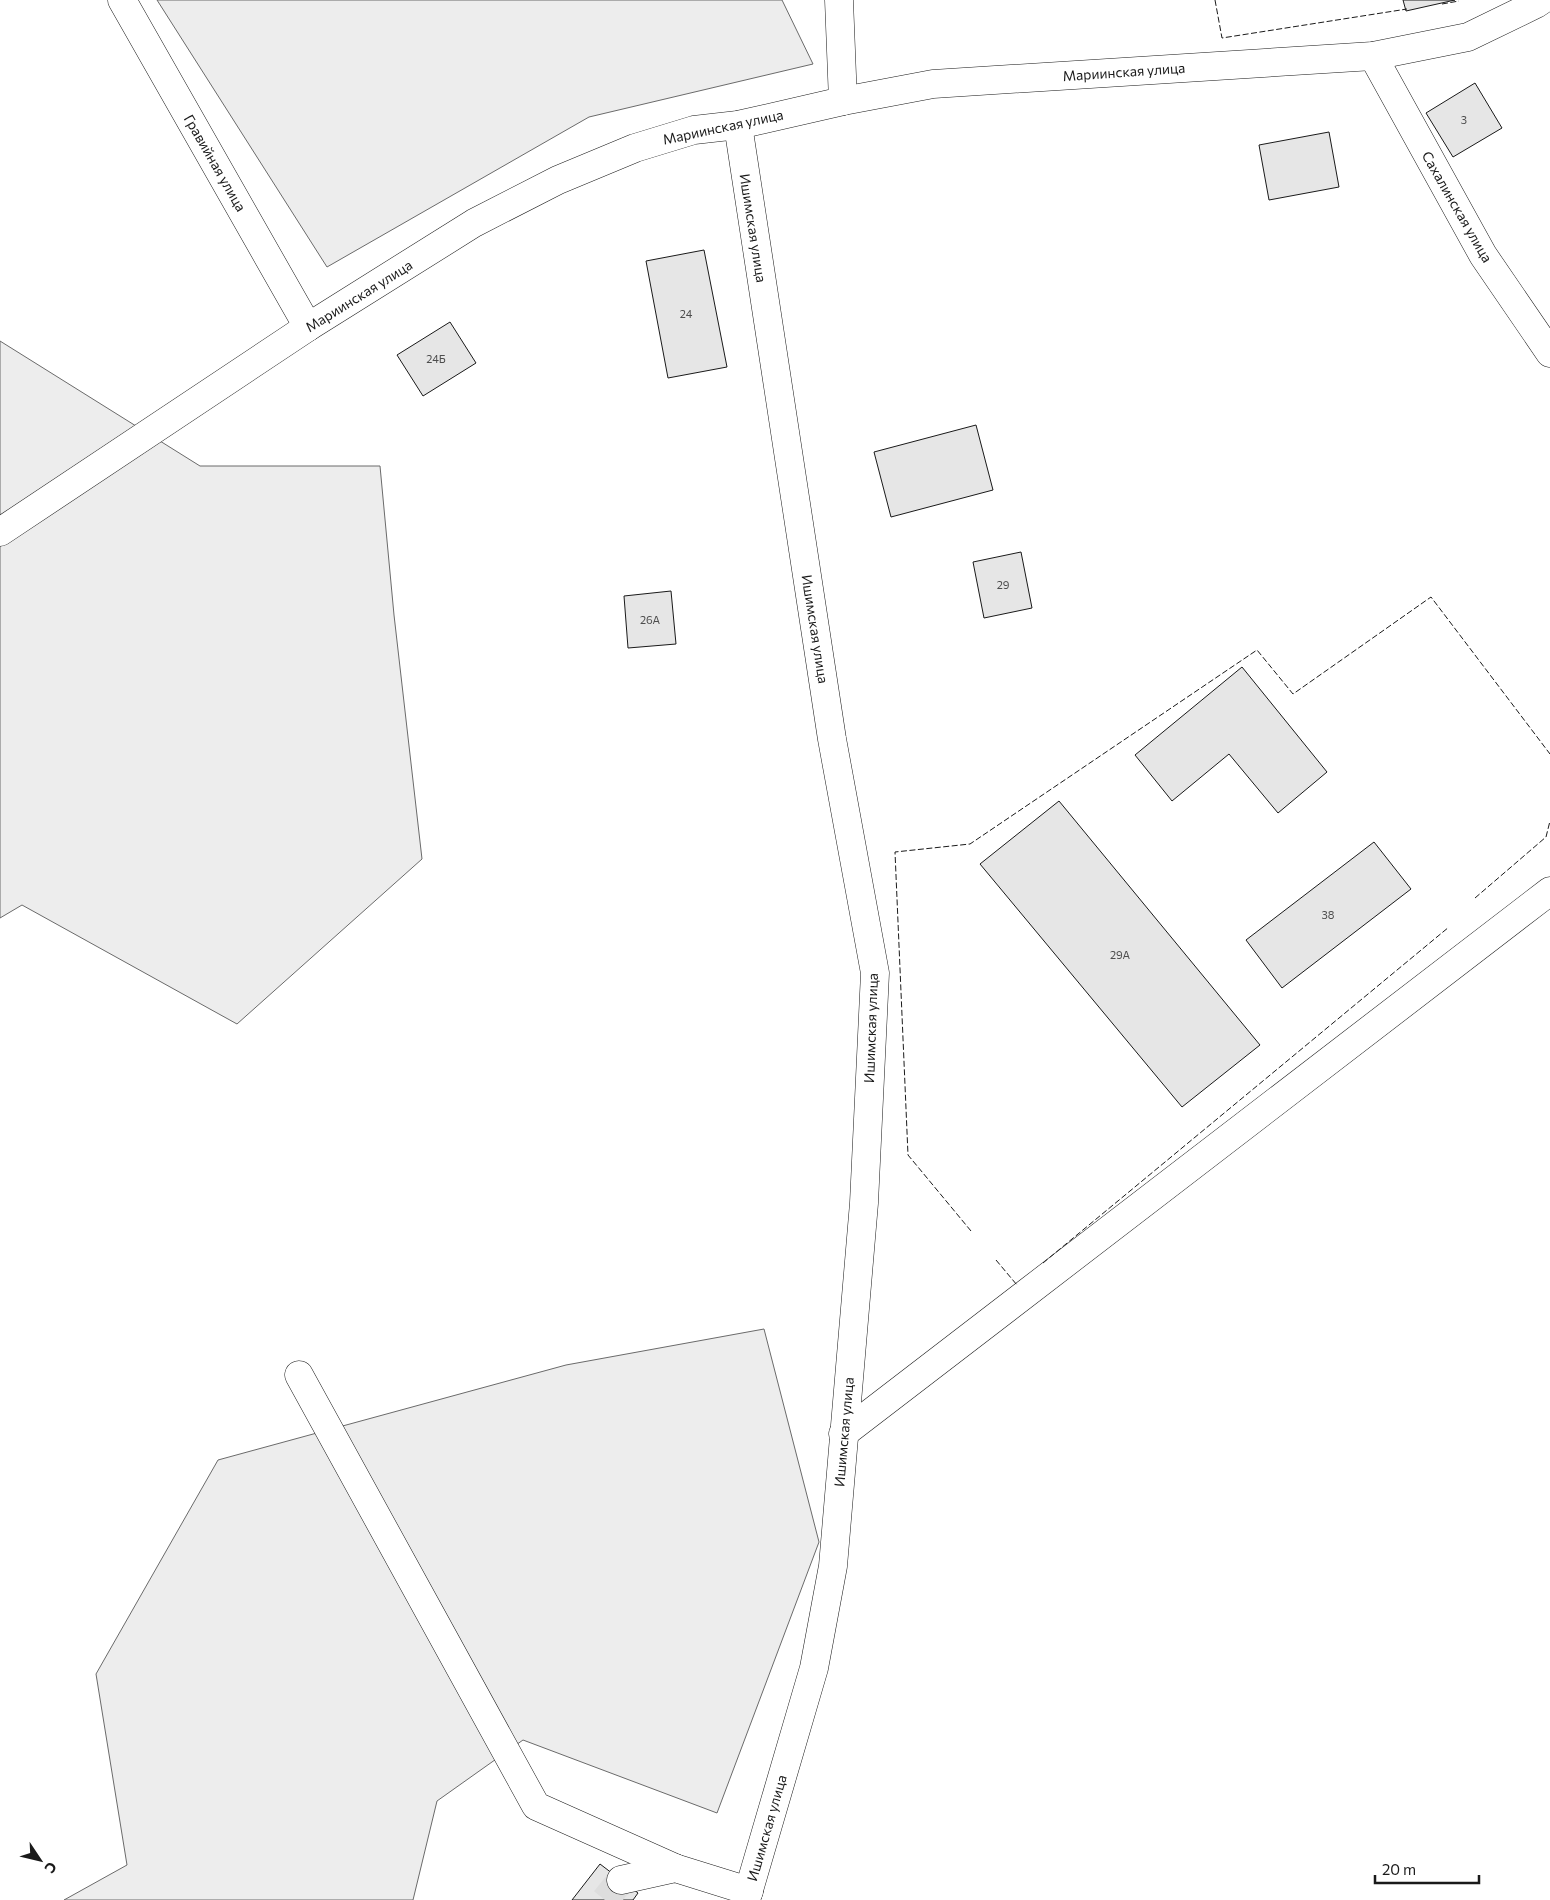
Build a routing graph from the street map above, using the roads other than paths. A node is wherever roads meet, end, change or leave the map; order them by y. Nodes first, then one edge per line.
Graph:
1 (122, 0) edge
2 (839, 0) edge
3 (1538, 1) edge
4 (1373, 56) junction
5 (843, 101) junction
6 (738, 125) junction
7 (308, 327) junction
8 (1550, 352) edge
9 (0, 532) edge
10 (1550, 891) edge
11 (299, 1375) dead end
12 (843, 1434) junction
13 (674, 1868) junction
14 (621, 1880) tunnel mouth
15 (747, 1896) edge

1 - 7 street, Гравийная улица
2 - 5 street
3 - 4 street, Мариинская улица
4 - 5 street, Мариинская улица
4 - 8 street, Сахалинская улица
5 - 6 street, Мариинская улица
6 - 7 street, Мариинская улица
6 - 12 street, Ишимская улица
7 - 9 street, Мариинская улица
10 - 12 street
11 - 13 street
12 - 15 street, Ишимская улица
13 - 14 street
13 - 15 street

